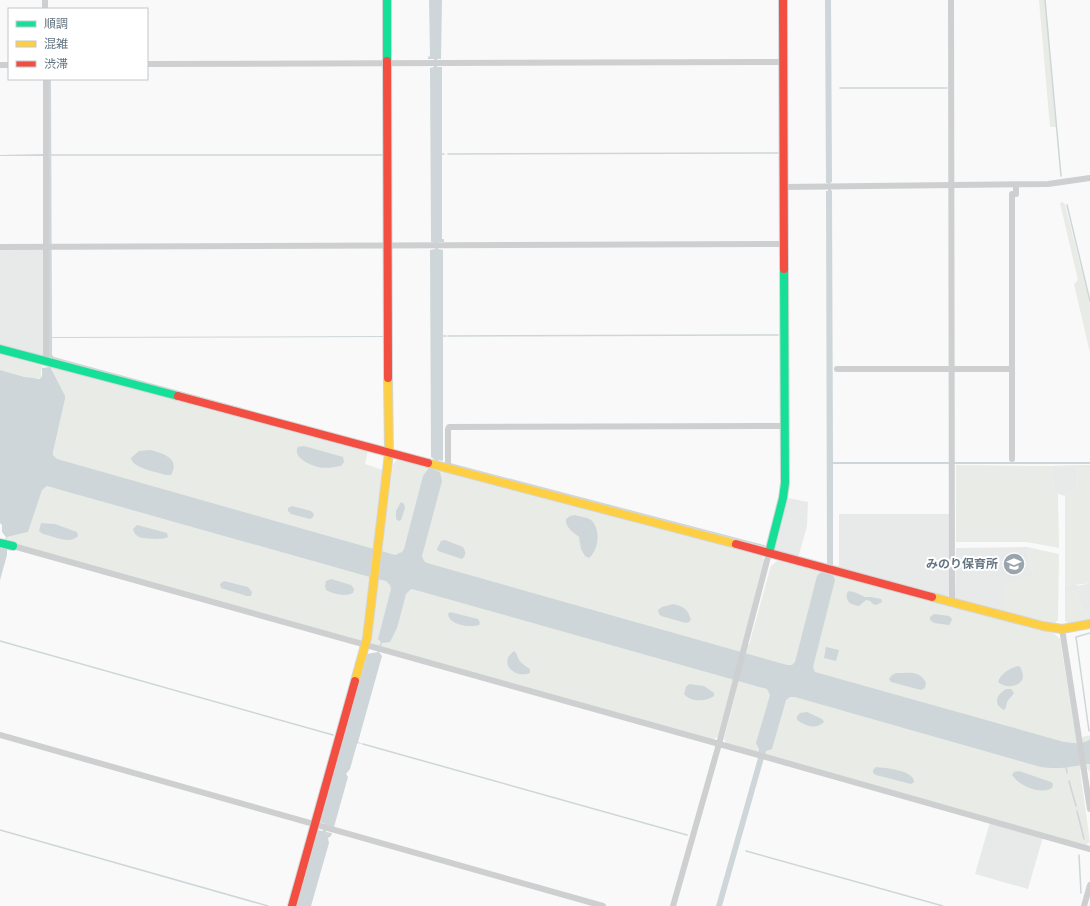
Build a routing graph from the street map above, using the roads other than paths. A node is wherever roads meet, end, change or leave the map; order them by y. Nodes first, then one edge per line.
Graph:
1 (387, 0) edge
2 (783, 0) edge
3 (952, 0) edge
4 (783, 62) junction
5 (387, 63) junction
6 (148, 64) edge
7 (46, 80) edge
8 (1090, 178) edge
9 (952, 185) junction
10 (1016, 185) junction
11 (784, 187) junction
12 (784, 244) junction
13 (387, 245) junction
14 (0, 247) edge
15 (49, 247) junction
16 (0, 349) edge
17 (46, 362) junction
18 (837, 369) dead end
19 (952, 369) junction
20 (1012, 369) junction
21 (785, 426) junction
22 (389, 453) junction
23 (1012, 459) dead end
24 (448, 468) junction
25 (7, 545) edge
26 (769, 553) junction
27 (952, 601) junction
28 (1090, 624) edge
29 (1062, 629) junction
30 (365, 645) junction
31 (0, 735) edge
32 (719, 744) junction
33 (1090, 809) edge
34 (315, 825) junction
35 (1090, 849) edge
36 (1090, 885) edge
37 (292, 906) edge
38 (603, 906) edge
39 (673, 906) edge
40 (1084, 906) edge

1 - 5 street
2 - 4 street
3 - 9 street
4 - 5 street
4 - 11 street
5 - 6 street
5 - 13 street
7 - 15 street
8 - 10 street
9 - 10 street
9 - 11 street
9 - 19 street
10 - 20 street
11 - 12 street
12 - 13 street
12 - 21 street
13 - 15 street
13 - 22 street
14 - 15 street
15 - 17 street
16 - 17 street
17 - 22 street
18 - 19 street
19 - 20 street
19 - 27 street
20 - 23 street
21 - 24 street
21 - 26 street
22 - 24 street
22 - 30 street
24 - 26 street
25 - 30 street
26 - 27 street
26 - 32 street
27 - 29 street
28 - 29 street
29 - 33 street
30 - 32 street
30 - 34 street
31 - 34 street
32 - 35 street
32 - 39 street
34 - 37 street
34 - 38 street
36 - 40 street

